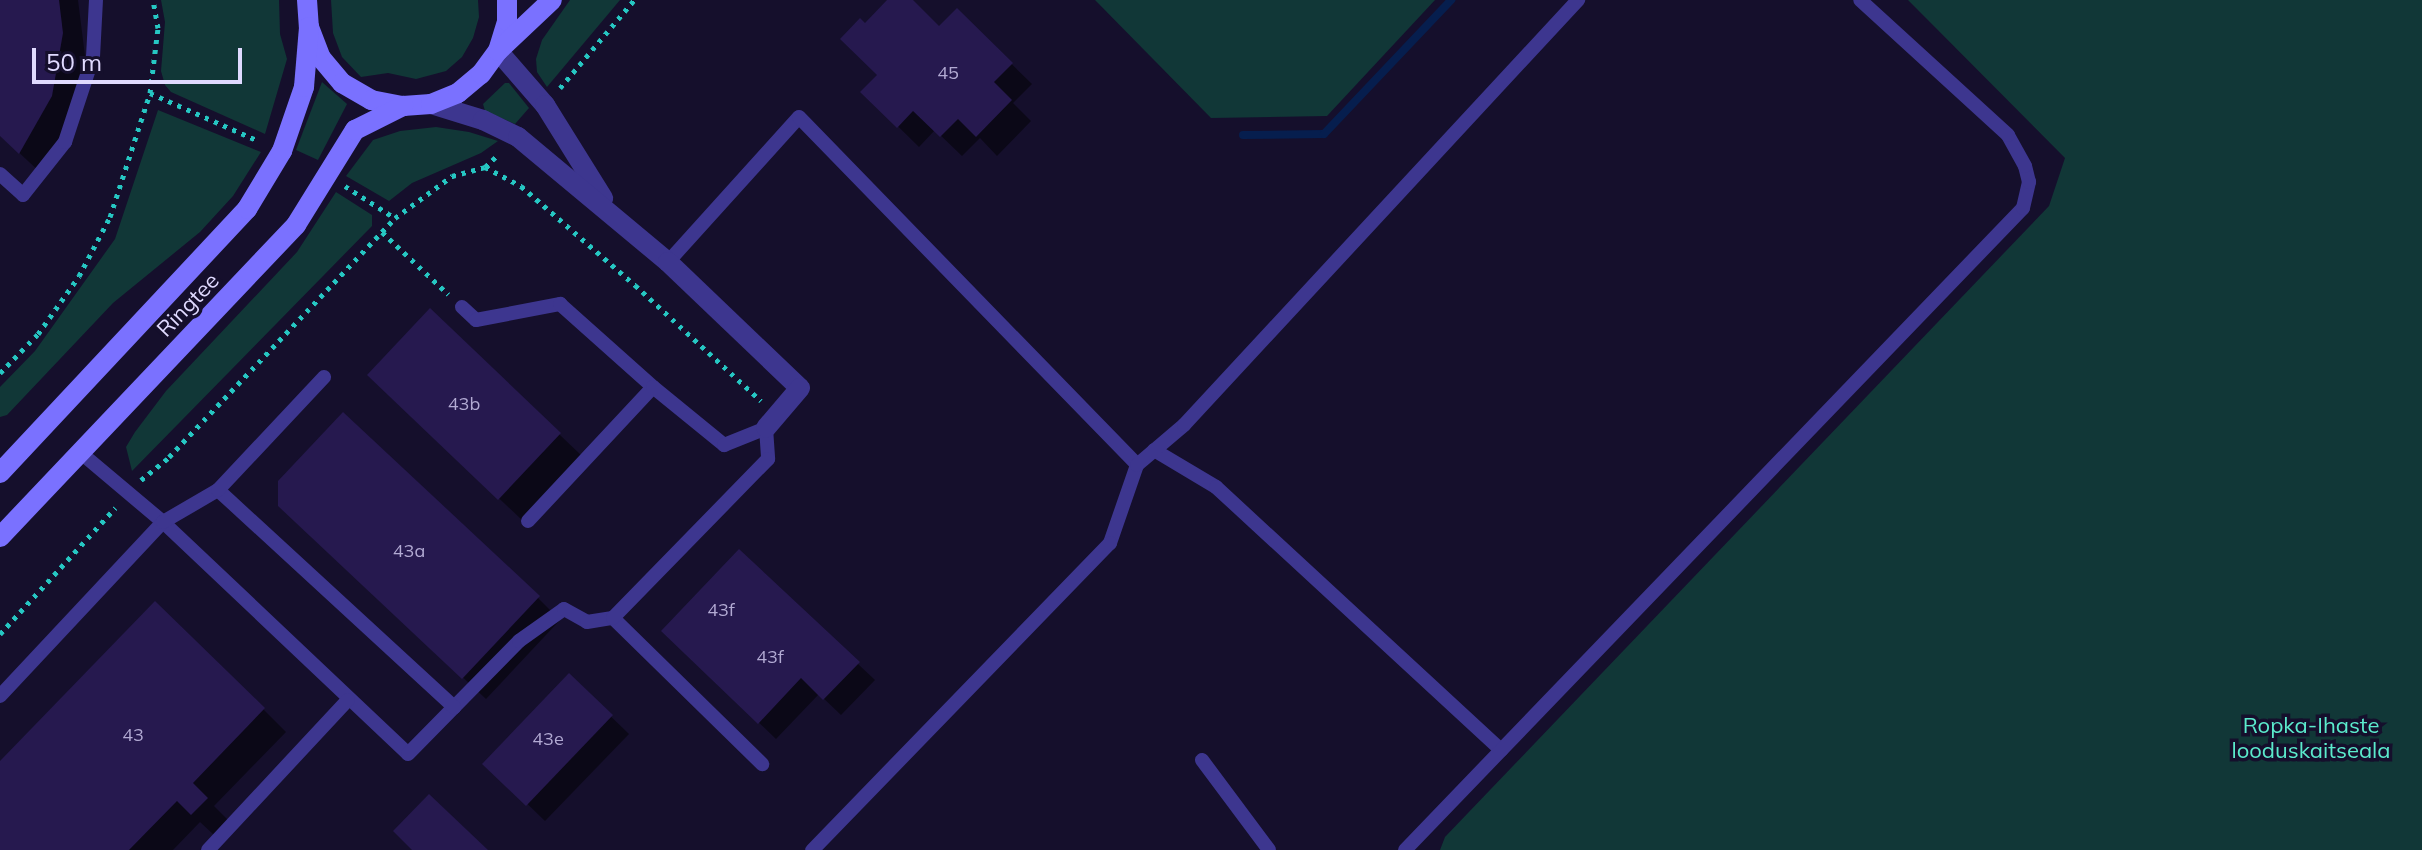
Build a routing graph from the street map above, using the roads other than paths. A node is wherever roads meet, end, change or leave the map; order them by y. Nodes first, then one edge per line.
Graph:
1 (96, 0) edge
2 (307, 0) edge
3 (507, 0) edge
4 (552, 0) edge
5 (1578, 0) edge
6 (1860, 0) edge
7 (309, 27) junction
8 (498, 51) junction
9 (431, 104) junction
10 (403, 106) junction
11 (0, 174) edge
12 (616, 218) junction
13 (668, 262) junction
14 (462, 307) road end
15 (324, 377) dead end
16 (653, 387) junction
17 (771, 422) junction
18 (1154, 450) junction
19 (81, 453) junction
20 (1137, 465) junction
21 (2, 467) edge
22 (218, 490) junction
23 (528, 521) dead end
24 (163, 522) junction
25 (0, 537) edge
26 (613, 618) junction
27 (0, 696) edge
28 (348, 700) junction
29 (454, 707) junction
30 (1501, 750) junction
31 (1202, 760) dead end
32 (762, 764) dead end
33 (208, 850) edge
34 (812, 850) edge
35 (1269, 850) edge
36 (1405, 850) edge

1 - 11 lane
2 - 7 main road
3 - 8 main road
4 - 8 main road
5 - 18 lane
6 - 30 lane
7 - 10 main road
7 - 21 main road, Ringtee
8 - 9 main road
8 - 12 street
9 - 10 main road
9 - 12 street
10 - 19 main road, Ringtee
12 - 13 street
13 - 17 street
13 - 20 lane
14 - 16 lane
15 - 22 lane
16 - 17 lane
16 - 23 lane
17 - 26 lane
18 - 20 lane
18 - 30 lane
19 - 24 lane
19 - 25 main road, Ringtee
20 - 34 lane
22 - 24 lane
22 - 29 lane
24 - 27 lane
24 - 28 lane
26 - 29 lane
26 - 32 lane
28 - 29 lane
28 - 33 lane
30 - 36 lane
31 - 35 lane

